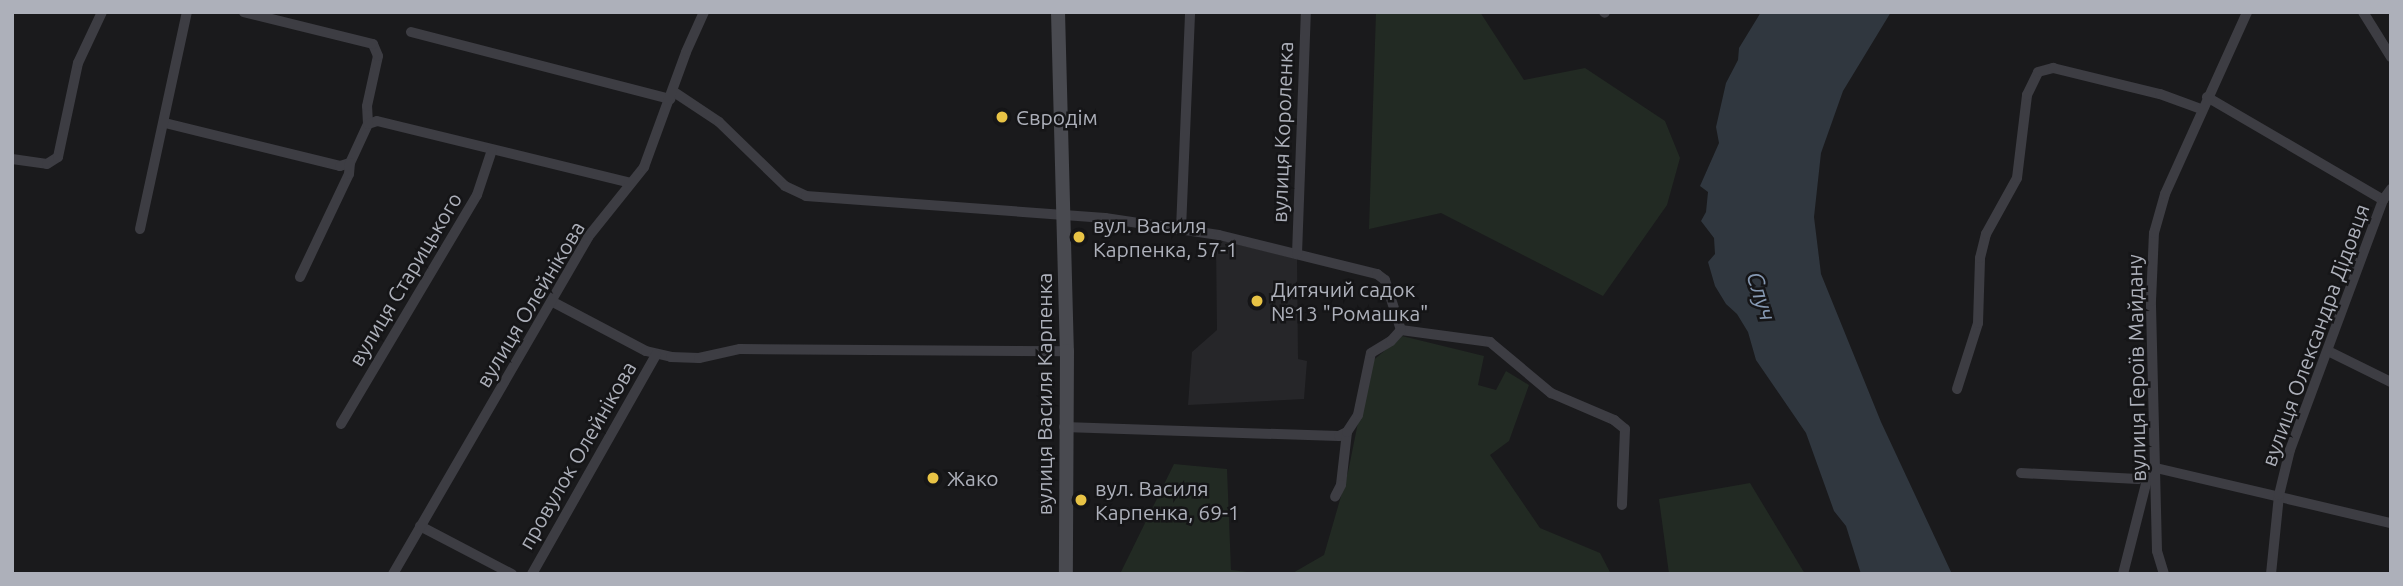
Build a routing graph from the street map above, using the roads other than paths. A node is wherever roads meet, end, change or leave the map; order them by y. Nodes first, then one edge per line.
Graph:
1 (102, 12) edge
2 (187, 12) edge
3 (244, 12) edge
4 (704, 12) edge
5 (1058, 12) edge
6 (1191, 12) edge
7 (1306, 12) edge
8 (2247, 12) edge
9 (2363, 12) edge
10 (411, 32) dead end
11 (2391, 57) edge
12 (672, 95) junction
13 (2207, 97) junction
14 (2202, 109) junction
15 (165, 123) junction
16 (368, 124) junction
17 (492, 150) junction
18 (12, 159) edge
19 (350, 163) junction
20 (631, 183) junction
21 (2391, 190) edge
22 (2383, 200) junction
23 (1062, 214) junction
24 (140, 229) dead end
25 (1181, 229) junction
26 (1297, 254) junction
27 (300, 277) dead end
28 (553, 302) junction
29 (1401, 330) junction
30 (1067, 351) junction
31 (2328, 351) junction
32 (656, 355) junction
33 (2391, 382) edge
34 (1957, 389) dead end
35 (341, 424) dead end
36 (1064, 427) junction
37 (1347, 432) junction
38 (2156, 468) junction
39 (2021, 473) dead end
40 (2148, 476) junction
41 (2280, 495) junction
42 (1335, 497) dead end
43 (1622, 505) dead end
44 (2391, 523) edge
45 (420, 526) junction
46 (393, 574) edge
47 (512, 574) edge
48 (532, 574) edge
49 (1066, 574) edge
50 (2123, 574) edge
51 (2164, 574) edge
52 (2272, 574) edge

1 - 18 street
2 - 15 street
3 - 16 street
4 - 12 street, вулиця Олейнікова
5 - 23 street, вулиця Василя Карпенка
6 - 25 street
7 - 26 street, вулиця Короленка
8 - 13 street, вулиця Героїв Майдану
9 - 11 street
10 - 12 street
12 - 20 street, вулиця Олейнікова
12 - 23 street
13 - 14 street, вулиця Героїв Майдану
13 - 22 street
14 - 34 street
14 - 38 street, вулиця Героїв Майдану
15 - 19 street
15 - 24 street
16 - 17 street
16 - 19 street
17 - 20 street
17 - 35 street, вулиця Старицького
19 - 27 street
20 - 28 street, вулиця Олейнікова
21 - 22 street, вулиця Олександра Дідовця
22 - 31 street, вулиця Олександра Дідовця
23 - 25 street
23 - 30 street, вулиця Василя Карпенка
25 - 26 street
26 - 29 street
28 - 32 street
28 - 45 street, вулиця Олейнікова
29 - 37 street
29 - 43 street
30 - 32 street
30 - 36 street, вулиця Василя Карпенка
31 - 33 street
31 - 41 street, вулиця Олександра Дідовця
32 - 48 street, провулок Олейнікова
36 - 37 street
36 - 49 street, вулиця Василя Карпенка
37 - 42 street
38 - 40 street
38 - 41 street
38 - 51 street, вулиця Героїв Майдану
39 - 40 street
40 - 50 street
41 - 44 street
41 - 52 street, вулиця Олександра Дідовця
45 - 46 street, вулиця Олейнікова
45 - 47 street, провулок Олейнікова

